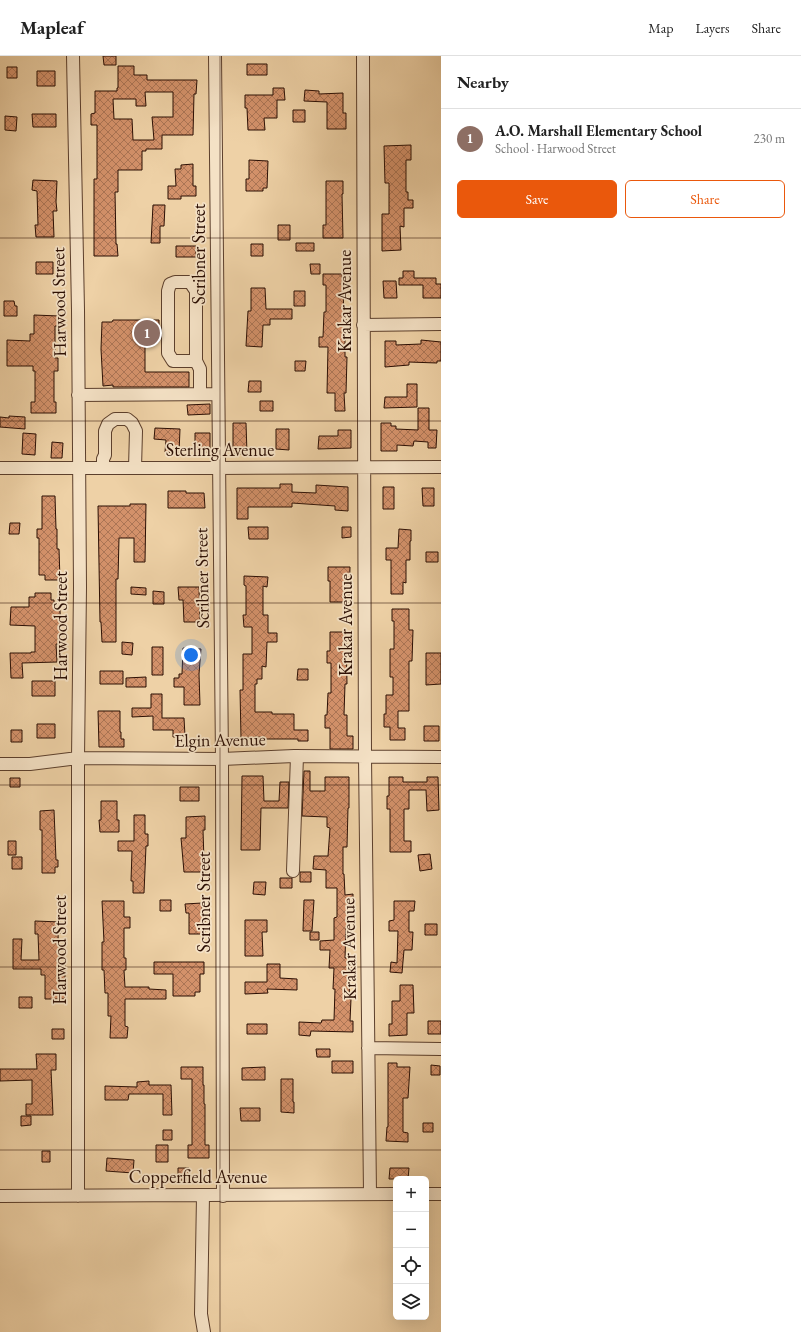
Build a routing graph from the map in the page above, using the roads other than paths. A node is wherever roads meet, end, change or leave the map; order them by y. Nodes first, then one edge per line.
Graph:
1 (73, 56) edge
2 (215, 56) edge
3 (363, 56) edge
4 (441, 324) edge
5 (363, 325) junction
6 (196, 361) junction
7 (200, 394) junction
8 (218, 394) junction
9 (78, 395) junction
10 (364, 466) junction
11 (441, 466) edge
12 (0, 468) edge
13 (78, 468) junction
14 (105, 468) junction
15 (136, 468) junction
16 (218, 468) junction
17 (297, 756) junction
18 (441, 757) edge
19 (78, 758) junction
20 (364, 758) junction
21 (222, 759) junction
22 (0, 764) edge
23 (293, 871) dead end
24 (368, 1048) junction
25 (441, 1049) edge
26 (370, 1193) junction
27 (393, 1194) edge
28 (429, 1194) edge
29 (441, 1194) edge
30 (0, 1196) edge
31 (78, 1196) junction
32 (203, 1196) junction
33 (223, 1196) junction
34 (204, 1332) edge

1 - 9 street, Harwood Street
2 - 8 street, Scribner Street
3 - 5 street, Krakar Avenue
4 - 5 street
5 - 10 street, Krakar Avenue
6 - 6 street
6 - 7 street
7 - 8 street
7 - 9 street
8 - 16 street, Scribner Street
9 - 13 street, Harwood Street
10 - 11 street, Sterling Avenue
10 - 16 street, Sterling Avenue
10 - 20 street, Krakar Avenue
12 - 13 street, Sterling Avenue
13 - 14 street, Sterling Avenue
13 - 19 street, Harwood Street
14 - 15 street, Sterling Avenue
14 - 15 street
15 - 16 street, Sterling Avenue
16 - 21 street, Scribner Street
17 - 20 street, Elgin Avenue
17 - 21 street, Elgin Avenue
17 - 23 street
18 - 20 street, Elgin Avenue
19 - 21 street, Elgin Avenue
19 - 22 street, Elgin Avenue
19 - 31 street, Harwood Street
20 - 24 street, Krakar Avenue
21 - 33 street, Scribner Street
24 - 25 street
24 - 26 street, Krakar Avenue
26 - 27 street, Copperfield Avenue
26 - 33 street, Copperfield Avenue
28 - 29 street
30 - 31 street, Copperfield Avenue
31 - 32 street, Copperfield Avenue
32 - 33 street, Copperfield Avenue
32 - 34 street

